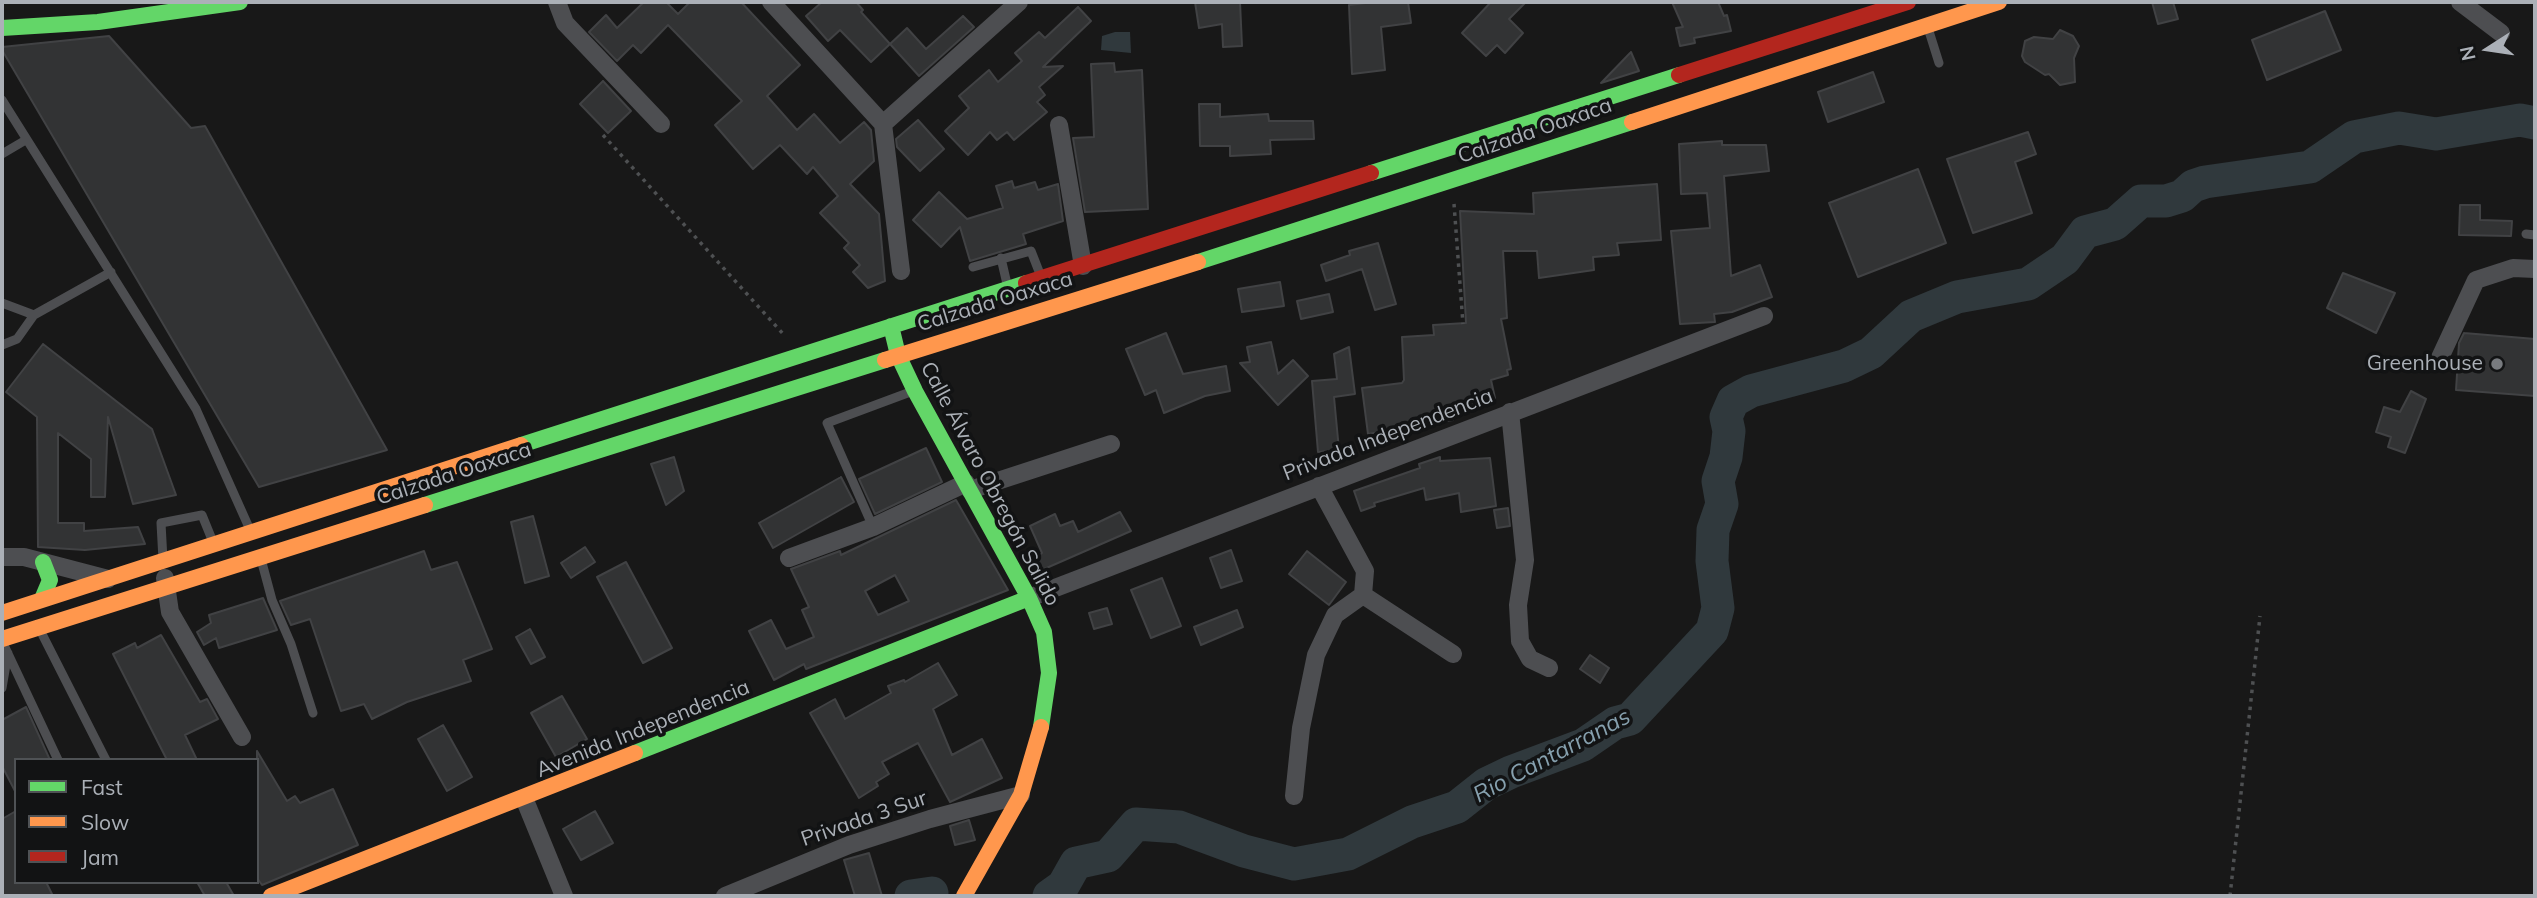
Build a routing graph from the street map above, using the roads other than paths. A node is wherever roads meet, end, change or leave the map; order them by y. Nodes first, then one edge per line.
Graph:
1 (240, 2) edge
2 (557, 2) edge
3 (771, 2) edge
4 (1019, 2) edge
5 (1908, 2) edge
6 (1999, 2) edge
7 (2460, 2) edge
8 (1927, 23) junction
9 (2, 28) edge
10 (2501, 33) dead end
11 (1939, 63) dead end
12 (2, 100) edge
13 (661, 124) dead end
14 (883, 124) junction
15 (1059, 125) dead end
16 (24, 141) junction
17 (2, 154) edge
18 (1111, 257) junction
19 (1001, 258) junction
20 (1083, 266) junction
21 (973, 267) dead end
22 (2535, 270) edge
23 (901, 271) dead end
24 (111, 272) junction
25 (1042, 279) junction
26 (1119, 285) junction
27 (1008, 289) junction
28 (2, 303) edge
29 (34, 315) junction
30 (1764, 316) dead end
31 (891, 326) junction
32 (2, 345) edge
33 (898, 355) junction
34 (2438, 362) dead end
35 (915, 391) junction
36 (1510, 412) junction
37 (1111, 444) dead end
38 (968, 486) junction
39 (1319, 486) junction
40 (873, 527) junction
41 (252, 534) junction
42 (215, 545) junction
43 (2, 557) edge
44 (261, 558) junction
45 (789, 558) dead end
46 (163, 561) junction
47 (43, 562) junction
48 (223, 570) junction
49 (108, 578) junction
50 (166, 587) junction
51 (1363, 595) junction
52 (1030, 598) junction
53 (41, 599) junction
54 (117, 602) junction
55 (2, 613) edge
56 (38, 627) junction
57 (5, 646) edge
58 (1453, 654) dead end
59 (1549, 668) dead end
60 (18, 675) junction
61 (2, 689) edge
62 (313, 713) dead end
63 (242, 737) dead end
64 (57, 758) edge
65 (105, 758) edge
66 (1021, 795) junction
67 (1294, 796) dead end
68 (524, 798) junction
69 (271, 896) edge
70 (564, 896) edge
71 (725, 896) edge
72 (964, 896) edge

1 - 9 main road
2 - 13 street
3 - 14 street
4 - 14 street
5 - 18 main road, Calzada Oaxaca
6 - 8 main road, Calzada Oaxaca
7 - 10 street
8 - 11 lane
8 - 26 main road, Calzada Oaxaca
12 - 16 lane
14 - 23 street
15 - 20 street
16 - 17 lane
16 - 24 lane
18 - 20 main road, Calzada Oaxaca
18 - 26 main road
19 - 21 lane
19 - 25 lane
19 - 27 lane
20 - 25 main road, Calzada Oaxaca
22 - 34 street
24 - 29 lane
24 - 41 lane
25 - 27 main road, Calzada Oaxaca
26 - 33 main road, Calzada Oaxaca
27 - 31 main road, Calzada Oaxaca
28 - 29 lane
29 - 32 lane
30 - 36 street, Privada Independencia
31 - 33 main road, Calle Álvaro Obregón Salido
31 - 41 main road, Calzada Oaxaca
33 - 35 main road, Calle Álvaro Obregón Salido
33 - 44 main road, Calzada Oaxaca
35 - 38 main road, Calle Álvaro Obregón Salido
35 - 40 lane
36 - 39 street, Privada Independencia
36 - 59 street
37 - 38 street
38 - 40 street
38 - 52 main road, Calle Álvaro Obregón Salido
39 - 51 street
39 - 52 street, Privada Independencia
40 - 45 street
41 - 42 main road, Calzada Oaxaca
41 - 44 lane
42 - 46 main road, Calzada Oaxaca
42 - 46 lane
42 - 48 lane
43 - 47 street
44 - 48 main road, Calzada Oaxaca
44 - 62 lane
46 - 49 main road, Calzada Oaxaca
46 - 50 street
47 - 49 street
47 - 53 main road
48 - 50 main road, Calzada Oaxaca
49 - 53 main road, Calzada Oaxaca
49 - 54 street
50 - 54 main road, Calzada Oaxaca
50 - 63 street
51 - 58 street
51 - 67 street
52 - 66 main road, Calle Álvaro Obregón Salido
52 - 68 main road, Avenida Independencia
53 - 55 main road, Calzada Oaxaca
54 - 56 main road, Calzada Oaxaca
56 - 57 main road, Calzada Oaxaca
56 - 65 lane
57 - 60 lane
57 - 61 lane
60 - 61 lane
60 - 64 lane
66 - 71 street, Privada 3 Sur
66 - 72 main road, Calle Álvaro Obregón Salido
68 - 69 main road, Avenida Independencia
68 - 70 street

